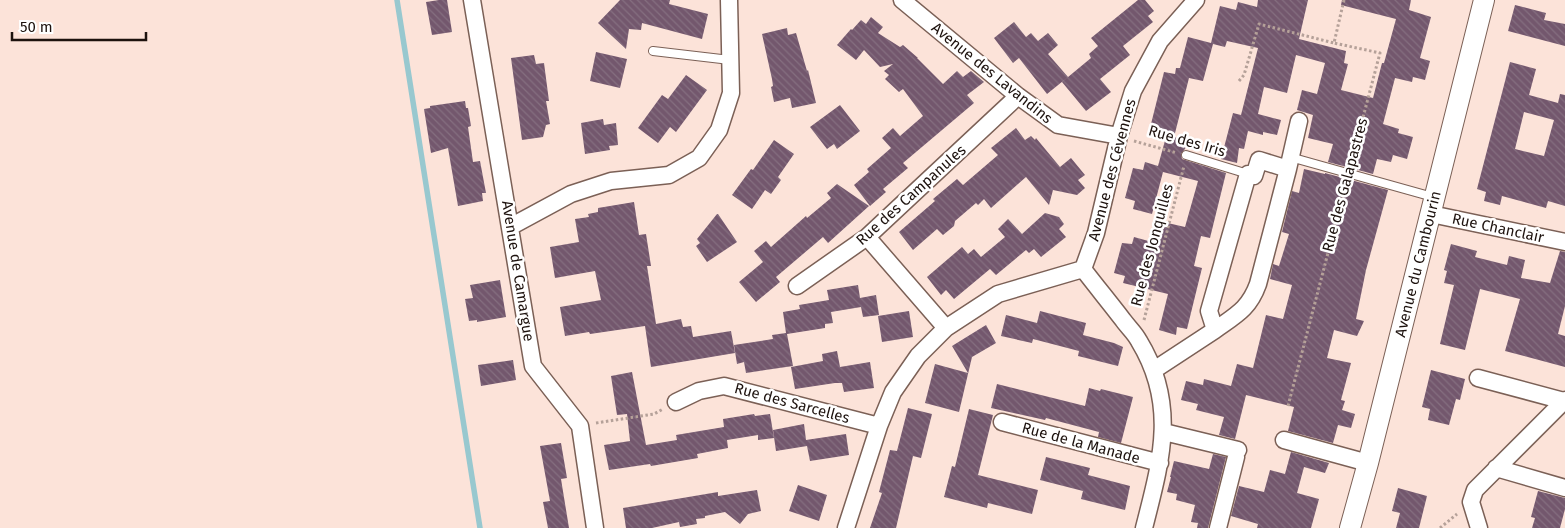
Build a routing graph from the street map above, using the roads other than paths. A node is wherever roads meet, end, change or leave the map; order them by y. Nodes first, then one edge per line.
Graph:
1 (472, 0) edge
2 (729, 0) edge
3 (902, 0) edge
4 (1196, 0) edge
5 (1484, 0) edge
6 (653, 51) dead end
7 (730, 60) junction
8 (1018, 96) junction
9 (1299, 121) dead end
10 (1119, 136) junction
11 (1186, 155) road end
12 (1289, 163) junction
13 (1248, 174) junction
14 (1433, 206) junction
15 (510, 226) junction
16 (867, 238) junction
17 (1565, 242) edge
18 (1083, 269) junction
19 (797, 286) dead end
20 (946, 328) junction
21 (1215, 330) junction
22 (1154, 370) junction
23 (1478, 378) dead end
24 (1564, 401) edge
25 (676, 402) road end
26 (1002, 422) dead end
27 (879, 426) junction
28 (1164, 432) junction
29 (1284, 440) dead end
30 (1160, 463) junction
31 (1368, 463) junction
32 (1496, 468) junction
33 (1565, 488) edge
34 (595, 528) edge
35 (846, 528) edge
36 (1144, 528) edge
37 (1218, 528) edge
38 (1350, 528) edge
39 (1479, 528) edge

1 - 15 street, Avenue de Camargue
2 - 7 street
3 - 8 street, Avenue des Lavandins
4 - 10 street, Avenue des Cévennes
5 - 14 street, Avenue du Cambourin
6 - 7 lane
7 - 15 street
8 - 10 street, Avenue des Lavandins
8 - 16 street, Rue des Campanules
9 - 12 street
10 - 18 street, Avenue des Cévennes
11 - 13 lane, Rue des Iris
12 - 13 street
12 - 14 lane
12 - 21 street
13 - 21 street
14 - 17 street, Rue Chanclair
14 - 31 street, Avenue du Cambourin
15 - 34 street, Avenue de Camargue
16 - 19 street, Rue des Campanules
16 - 20 street
18 - 20 street
18 - 22 street
20 - 27 street
21 - 22 street
22 - 28 street
23 - 24 street
24 - 32 street
25 - 27 street, Rue des Sarcelles
26 - 30 street, Rue de la Manade
27 - 35 street
28 - 30 street
28 - 37 street
29 - 31 street
30 - 36 street
31 - 38 street, Avenue du Cambourin
32 - 33 street
32 - 39 street

